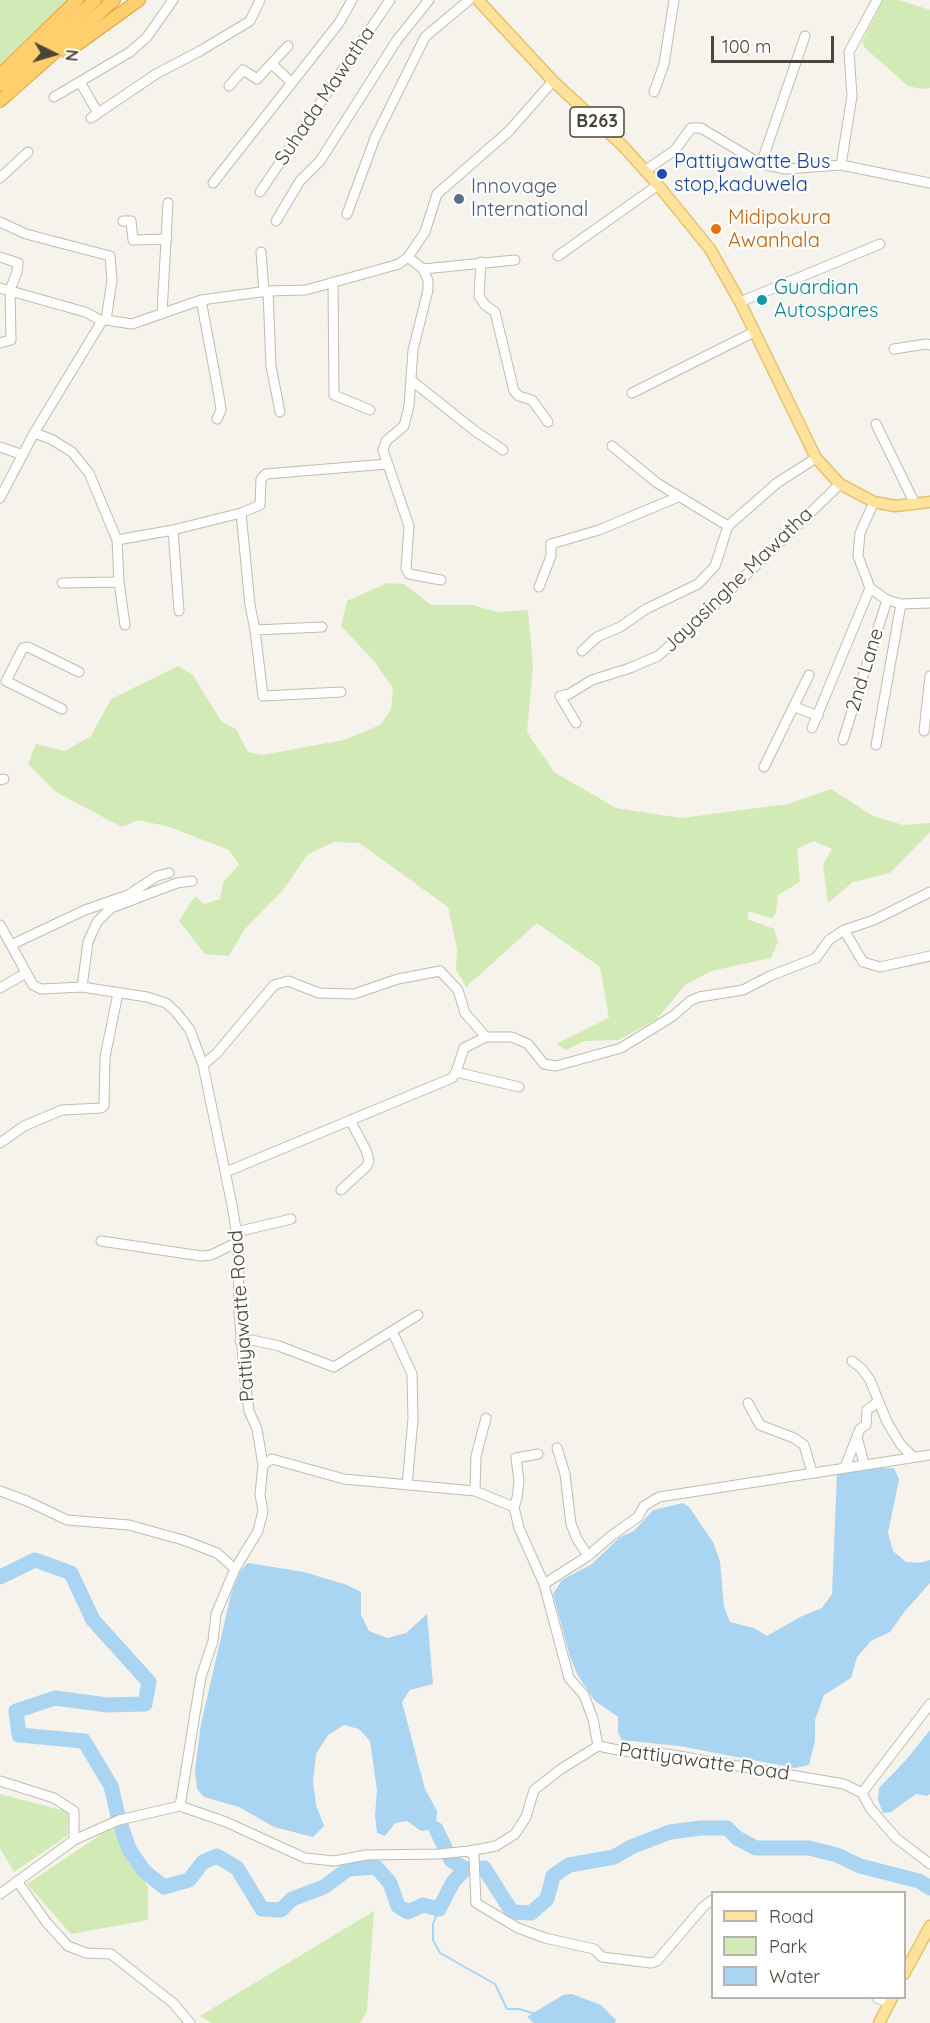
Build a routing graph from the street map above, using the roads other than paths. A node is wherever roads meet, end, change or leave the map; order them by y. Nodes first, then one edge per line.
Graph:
1 (77, 0) edge
2 (95, 0) edge
3 (114, 0) edge
4 (139, 0) edge
5 (172, 0) edge
6 (260, 0) edge
7 (352, 0) edge
8 (390, 0) edge
9 (429, 0) edge
10 (470, 0) edge
11 (478, 0) edge
12 (674, 0) edge
13 (877, 0) edge
14 (805, 36) dead end
15 (288, 46) dead end
16 (272, 64) junction
17 (0, 75) edge
18 (553, 81) junction
19 (80, 82) junction
20 (292, 82) junction
21 (0, 84) edge
22 (229, 86) dead end
23 (17, 88) junction
24 (654, 92) dead end
25 (54, 97) dead end
26 (0, 101) edge
27 (28, 152) dead end
28 (761, 164) junction
29 (841, 165) junction
30 (646, 170) junction
31 (0, 178) edge
32 (213, 183) dead end
33 (930, 183) edge
34 (658, 185) junction
35 (260, 192) dead end
36 (168, 203) dead end
37 (347, 214) dead end
38 (276, 220) dead end
39 (123, 221) dead end
40 (0, 222) edge
41 (167, 239) junction
42 (880, 244) dead end
43 (261, 252) dead end
44 (558, 256) dead end
45 (0, 257) edge
46 (408, 257) junction
47 (515, 260) dead end
48 (482, 262) junction
49 (423, 269) junction
50 (333, 282) junction
51 (5, 289) edge
52 (266, 292) junction
53 (201, 300) junction
54 (740, 302) junction
55 (162, 314) junction
56 (104, 321) junction
57 (754, 332) junction
58 (0, 343) edge
59 (930, 345) edge
60 (894, 349) dead end
61 (411, 380) junction
62 (632, 393) dead end
63 (370, 410) dead end
64 (280, 412) dead end
65 (217, 418) dead end
66 (548, 422) dead end
67 (876, 424) dead end
68 (34, 433) junction
69 (612, 446) dead end
70 (0, 447) edge
71 (503, 450) dead end
72 (23, 455) junction
73 (816, 458) junction
74 (387, 464) junction
75 (840, 484) junction
76 (678, 497) junction
77 (0, 498) edge
78 (874, 502) junction
79 (930, 502) edge
80 (915, 504) junction
81 (241, 513) junction
82 (728, 526) junction
83 (173, 530) junction
84 (117, 540) junction
85 (441, 580) dead end
86 (119, 582) junction
87 (62, 583) dead end
88 (539, 587) dead end
89 (870, 588) junction
90 (887, 600) junction
91 (930, 603) edge
92 (901, 604) junction
93 (179, 610) dead end
94 (125, 625) dead end
95 (322, 627) dead end
96 (255, 630) junction
97 (582, 651) dead end
98 (79, 672) dead end
99 (809, 675) dead end
100 (930, 676) edge
101 (3, 681) edge
102 (341, 692) dead end
103 (795, 707) junction
104 (62, 709) dead end
105 (818, 716) junction
106 (576, 723) dead end
107 (812, 728) dead end
108 (924, 731) dead end
109 (843, 740) dead end
110 (876, 745) dead end
111 (764, 767) dead end
112 (169, 873) dead end
113 (192, 881) dead end
114 (930, 892) edge
115 (0, 925) edge
116 (844, 930) junction
117 (11, 945) junction
118 (930, 956) edge
119 (26, 973) junction
120 (82, 987) junction
121 (0, 988) edge
122 (118, 993) junction
123 (486, 1037) junction
124 (203, 1065) junction
125 (456, 1072) junction
126 (519, 1087) dead end
127 (350, 1120) junction
128 (0, 1143) edge
129 (226, 1172) junction
130 (341, 1190) dead end
131 (291, 1219) dead end
132 (237, 1237) junction
133 (101, 1241) dead end
134 (418, 1315) dead end
135 (392, 1331) junction
136 (240, 1341) junction
137 (852, 1361) dead end
138 (878, 1402) junction
139 (748, 1403) dead end
140 (486, 1418) dead end
141 (857, 1437) junction
142 (557, 1448) dead end
143 (538, 1454) dead end
144 (930, 1455) edge
145 (912, 1456) junction
146 (864, 1464) junction
147 (263, 1465) junction
148 (845, 1467) junction
149 (812, 1472) junction
150 (407, 1485) junction
151 (0, 1491) edge
152 (475, 1491) junction
153 (514, 1507) junction
154 (588, 1556) junction
155 (235, 1569) junction
156 (544, 1584) junction
157 (930, 1704) edge
158 (597, 1746) junction
159 (0, 1781) edge
160 (862, 1793) junction
161 (180, 1806) junction
162 (74, 1840) junction
163 (469, 1851) junction
164 (930, 1864) edge
165 (17, 1881) junction
166 (0, 1894) edge
167 (711, 1901) edge
168 (930, 1926) edge
169 (906, 1970) edge
170 (891, 2000) edge
171 (190, 2023) edge
172 (879, 2023) edge

1 - 17 highway
2 - 21 highway
3 - 23 highway
4 - 23 highway
5 - 19 street
6 - 19 street
7 - 20 street
8 - 35 street, Suhada Mawatha
9 - 38 street
10 - 37 street
11 - 18 main road, B263
12 - 24 street
13 - 29 street
14 - 28 street
15 - 16 street
16 - 20 street
16 - 22 street
18 - 30 main road, B263
18 - 46 street
19 - 25 street
20 - 32 street
23 - 26 highway
27 - 31 street
28 - 29 street
28 - 30 street
29 - 33 street
30 - 34 main road, B263
34 - 44 street
34 - 54 main road, B263
36 - 41 street
39 - 41 street
40 - 56 street
41 - 55 street
42 - 54 street
43 - 52 street
45 - 51 street
46 - 49 street
46 - 50 street
47 - 48 street
48 - 49 street
48 - 66 street
49 - 61 street
50 - 52 street
50 - 63 street
51 - 56 street
51 - 58 street
52 - 53 street
52 - 64 street
53 - 55 street
53 - 65 street
54 - 57 main road, B263
55 - 56 street
56 - 68 street
57 - 62 street
57 - 73 main road, B263
59 - 60 street
61 - 71 street
61 - 74 street
67 - 80 street
68 - 72 street
68 - 84 street
69 - 76 street
70 - 72 street
72 - 77 street
73 - 75 main road, B263
73 - 82 street
74 - 81 street
74 - 85 street
75 - 78 main road, B263
75 - 106 street, Jayasinghe Mawatha
76 - 82 street
76 - 88 street
78 - 80 main road, B263
78 - 89 street
79 - 80 main road, B263
81 - 83 street
81 - 96 street
82 - 97 street
83 - 84 street
83 - 93 street
84 - 86 street
86 - 87 street
86 - 94 street
89 - 90 street
89 - 105 street
90 - 92 street
90 - 109 street, 2nd Lane
91 - 92 street
92 - 110 street
95 - 96 street
96 - 102 street
98 - 101 street
99 - 103 street
100 - 108 street
101 - 104 street
103 - 105 street
103 - 111 street
105 - 107 street
112 - 117 street
113 - 120 street
114 - 116 street
115 - 117 street, Pattiyawatte Road
116 - 118 street
116 - 123 street
117 - 119 street, Pattiyawatte Road
119 - 120 street, Pattiyawatte Road
119 - 121 street
120 - 122 street, Pattiyawatte Road
122 - 124 street, Pattiyawatte Road
122 - 128 street
123 - 124 street
123 - 125 street
124 - 129 street, Pattiyawatte Road
125 - 126 street
125 - 127 street
127 - 129 street
127 - 130 street
129 - 132 street, Pattiyawatte Road
131 - 132 street
132 - 133 street
132 - 136 street, Pattiyawatte Road
134 - 135 street
135 - 136 street
135 - 150 street
136 - 147 street, Pattiyawatte Road
137 - 138 street
138 - 141 street
138 - 145 street
139 - 149 street
140 - 152 street
141 - 146 street
141 - 148 street
142 - 154 street
143 - 153 street
144 - 145 street
145 - 146 street
146 - 148 street
147 - 150 street
147 - 155 street, Pattiyawatte Road
148 - 149 street
149 - 154 street
150 - 152 street
151 - 155 street
152 - 153 street
153 - 156 street, Pattiyawatte Road
154 - 156 street
155 - 161 street, Pattiyawatte Road
156 - 158 street, Pattiyawatte Road
157 - 160 street
158 - 160 street, Pattiyawatte Road
158 - 163 street
159 - 162 street
160 - 164 street
161 - 162 street
161 - 163 street
162 - 165 street
163 - 167 street
165 - 166 street
165 - 171 street
168 - 169 main road
170 - 172 main road

